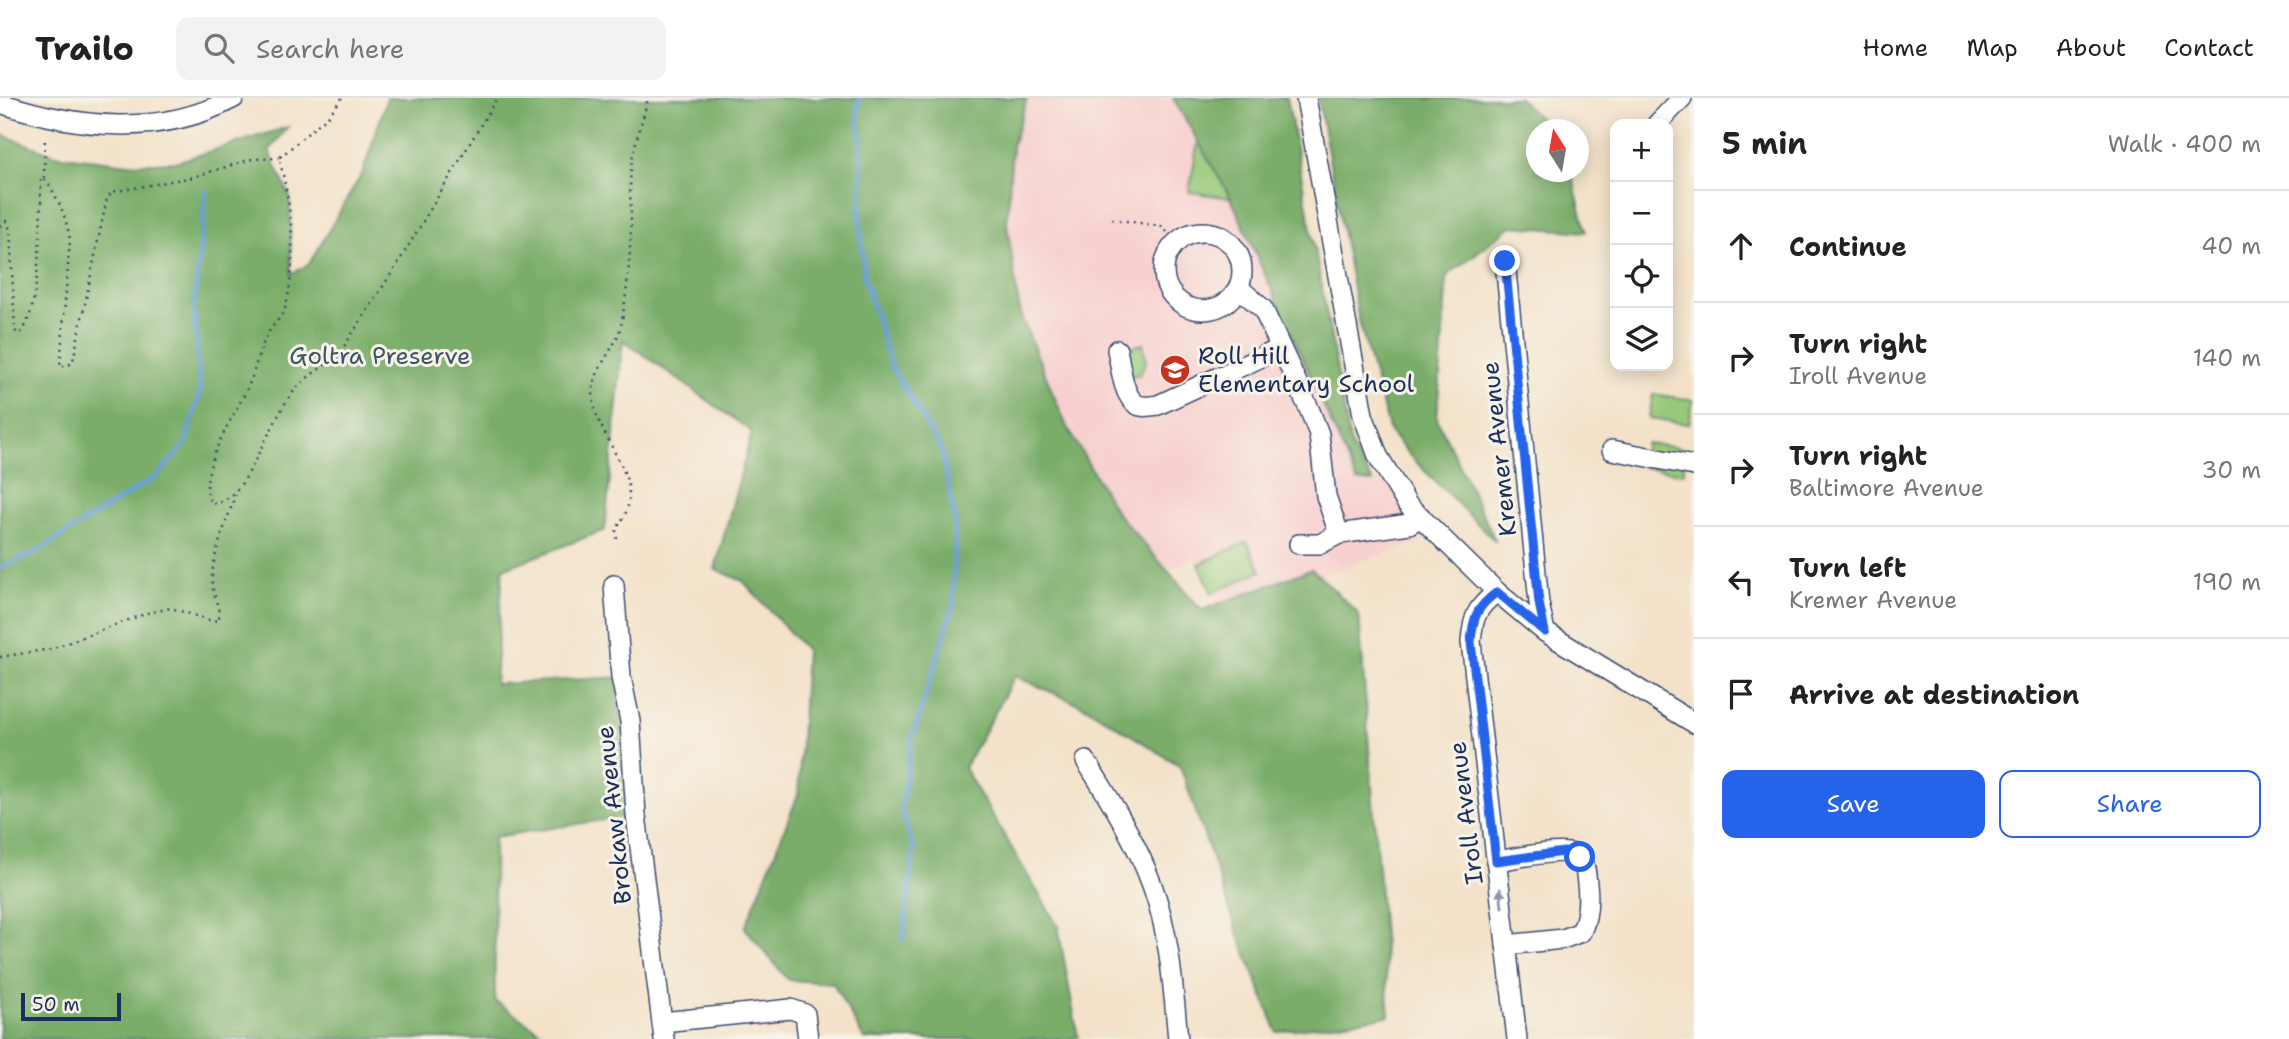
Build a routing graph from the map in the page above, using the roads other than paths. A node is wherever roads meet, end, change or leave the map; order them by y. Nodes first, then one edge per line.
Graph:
1 (234, 98) edge
2 (1306, 98) edge
3 (1682, 98) edge
4 (0, 103) edge
5 (1662, 119) edge
6 (1505, 261) dead end
7 (1239, 288) junction
8 (1281, 348) junction
9 (1117, 350) dead end
10 (1612, 450) dead end
11 (1694, 466) edge
12 (1421, 517) junction
13 (1339, 534) junction
14 (1299, 544) dead end
15 (614, 585) dead end
16 (1497, 592) junction
17 (1545, 632) junction
18 (1694, 723) edge
19 (1086, 761) dead end
20 (1496, 861) junction
21 (1506, 946) junction
22 (663, 1030) edge
23 (808, 1039) edge
24 (1178, 1039) edge
25 (1517, 1039) edge

1 - 4 street
2 - 12 street
3 - 5 street
6 - 17 street, Kremer Avenue
7 - 7 street
7 - 8 street
8 - 9 street
8 - 13 street
10 - 11 street
12 - 13 street
12 - 16 street
13 - 14 street
15 - 22 street, Brokaw Avenue
16 - 17 street
16 - 20 street, Iroll Avenue
17 - 18 street
19 - 24 street
21 -> 20 street, Iroll Avenue
20 - 21 street
21 - 25 street, Iroll Avenue
22 - 23 street

